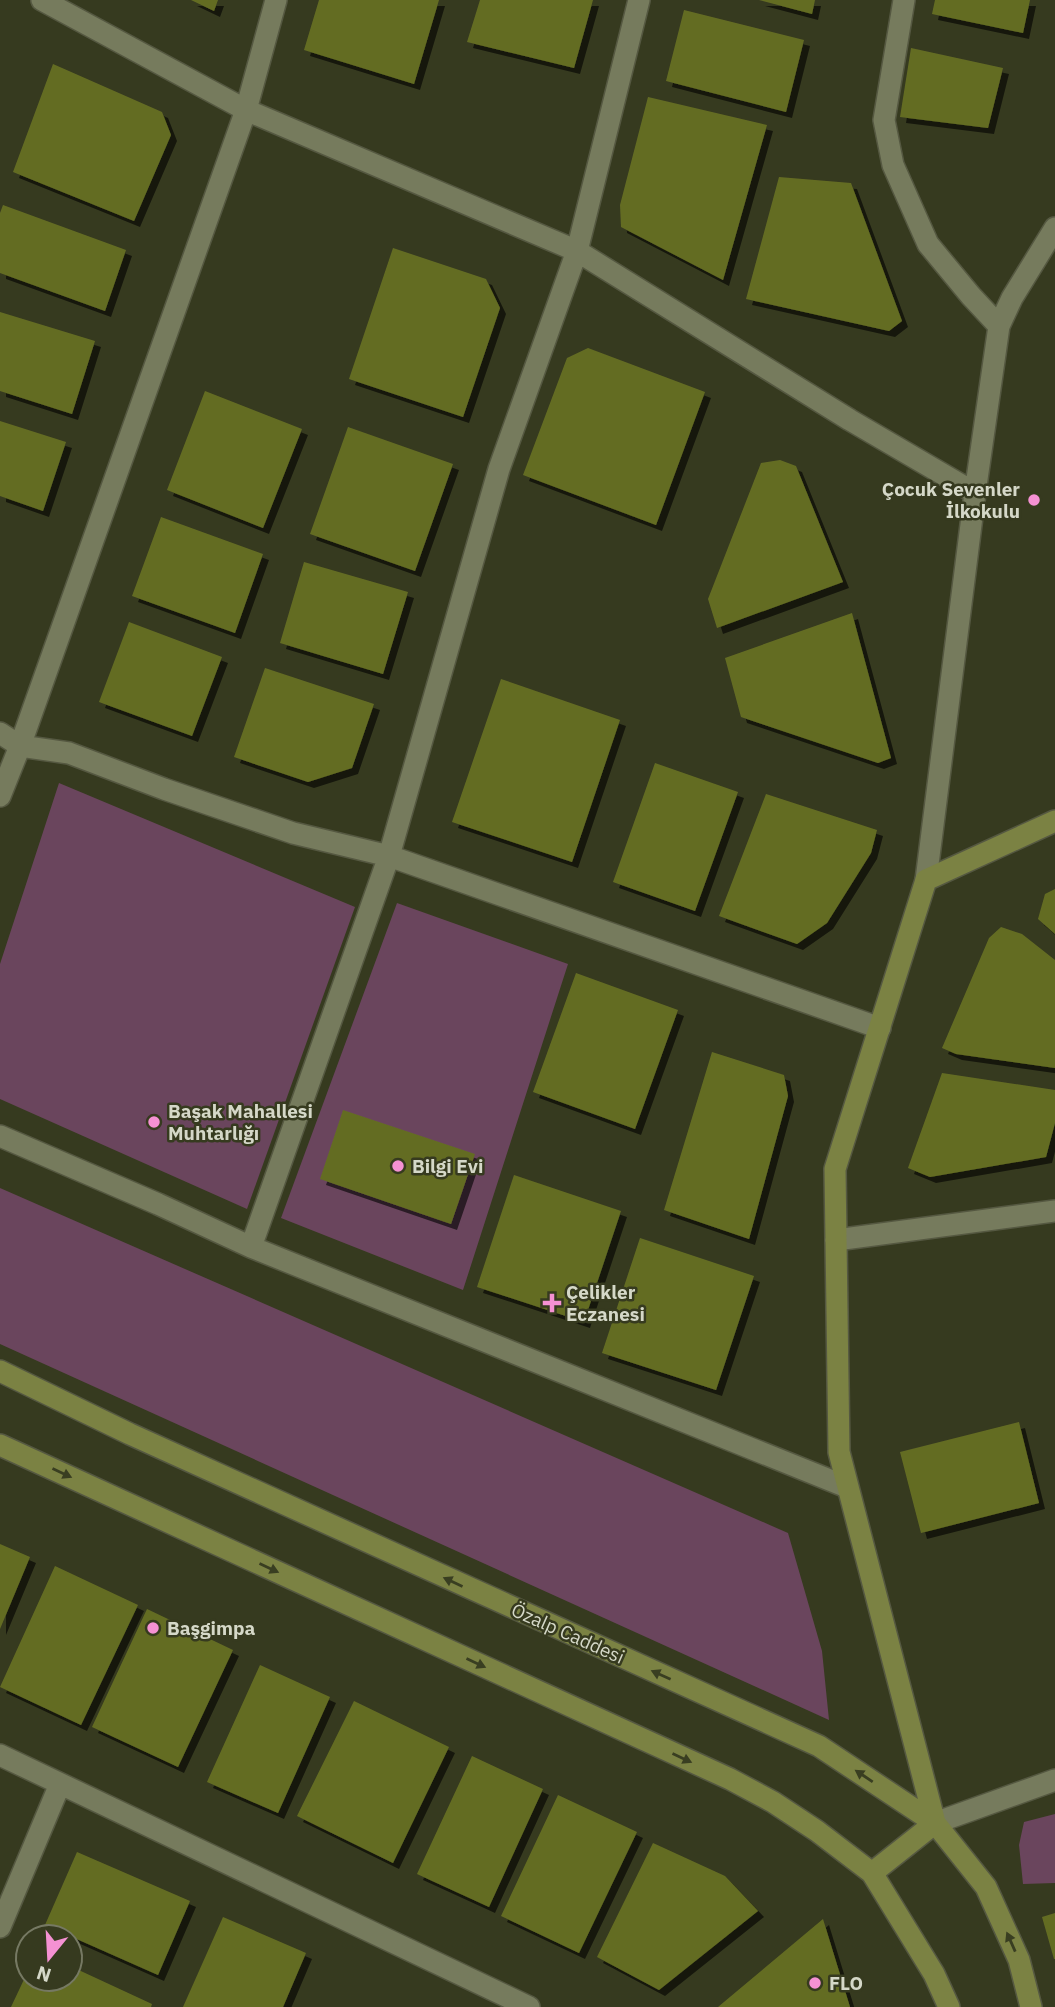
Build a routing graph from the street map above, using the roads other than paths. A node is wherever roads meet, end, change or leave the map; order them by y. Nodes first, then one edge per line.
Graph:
1 (41, 0) edge
2 (276, 0) edge
3 (639, 0) edge
4 (904, 0) edge
5 (246, 110) junction
6 (1055, 228) edge
7 (577, 251) junction
8 (999, 326) junction
9 (975, 493) junction
10 (0, 733) edge
11 (20, 746) junction
12 (0, 796) edge
13 (1055, 821) edge
14 (389, 856) junction
15 (926, 880) junction
16 (880, 1028) junction
17 (0, 1136) edge
18 (1055, 1211) edge
19 (836, 1240) junction
20 (251, 1247) junction
21 (0, 1371) edge
22 (0, 1445) edge
23 (848, 1488) junction
24 (0, 1755) edge
25 (1055, 1780) edge
26 (60, 1784) junction
27 (935, 1823) junction
28 (872, 1873) junction
29 (0, 1927) edge
30 (529, 2007) edge
31 (949, 2007) edge
32 (1031, 2007) edge

1 - 5 street
2 - 5 street
3 - 7 street
4 - 8 street
5 - 7 street
5 - 11 street
6 - 8 street
7 - 9 street
7 - 14 street
8 - 9 street
9 - 15 street
10 - 11 street
11 - 12 street
11 - 14 street
13 - 15 main road
14 - 16 street
14 - 20 street
15 - 16 main road
16 - 19 main road
17 - 20 street
18 - 19 street
19 - 23 main road
20 - 23 street
27 -> 21 main road, Özalp Caddesi
22 -> 28 main road
23 - 27 main road
24 - 26 street
25 - 27 street
26 - 29 street
26 - 30 street
27 - 28 main road
32 -> 27 main road, Özalp Caddesi
28 - 31 main road

